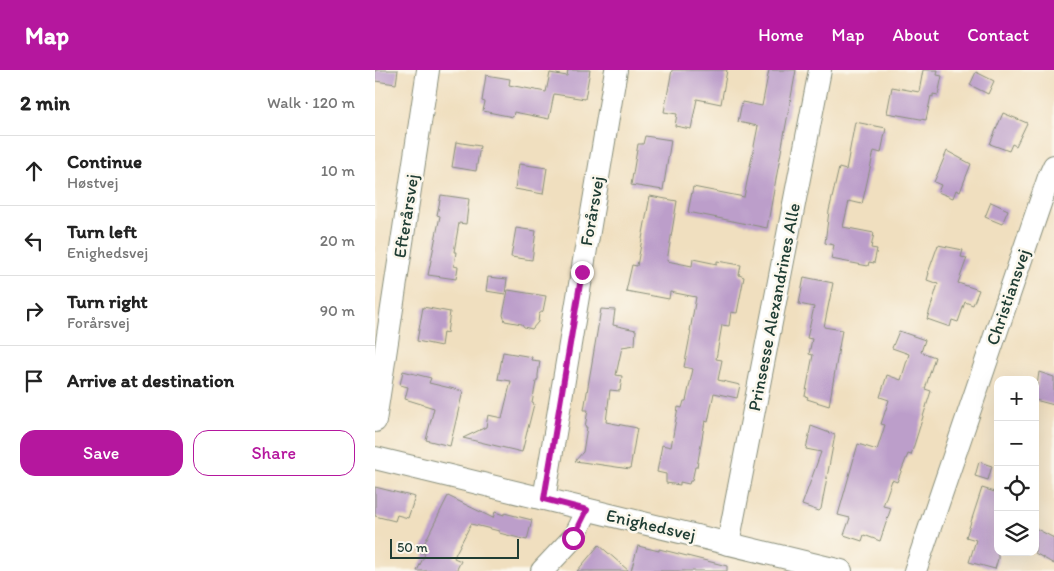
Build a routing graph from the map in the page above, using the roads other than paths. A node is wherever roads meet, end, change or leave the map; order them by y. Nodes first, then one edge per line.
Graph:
1 (428, 70) edge
2 (616, 70) edge
3 (820, 70) edge
4 (1054, 166) edge
5 (375, 421) edge
6 (375, 458) edge
7 (544, 499) junction
8 (587, 510) junction
9 (728, 544) junction
10 (542, 571) edge
11 (841, 571) edge
12 (915, 571) edge

1 - 5 street, Efterårsvej
2 - 7 street, Forårsvej
3 - 9 street, Prinsesse Alexandrines Alle
4 - 12 street, Christiansvej
6 - 7 street, Enighedsvej
7 - 8 street, Enighedsvej
8 - 9 street, Enighedsvej
8 - 10 street
9 - 11 street, Enighedsvej

